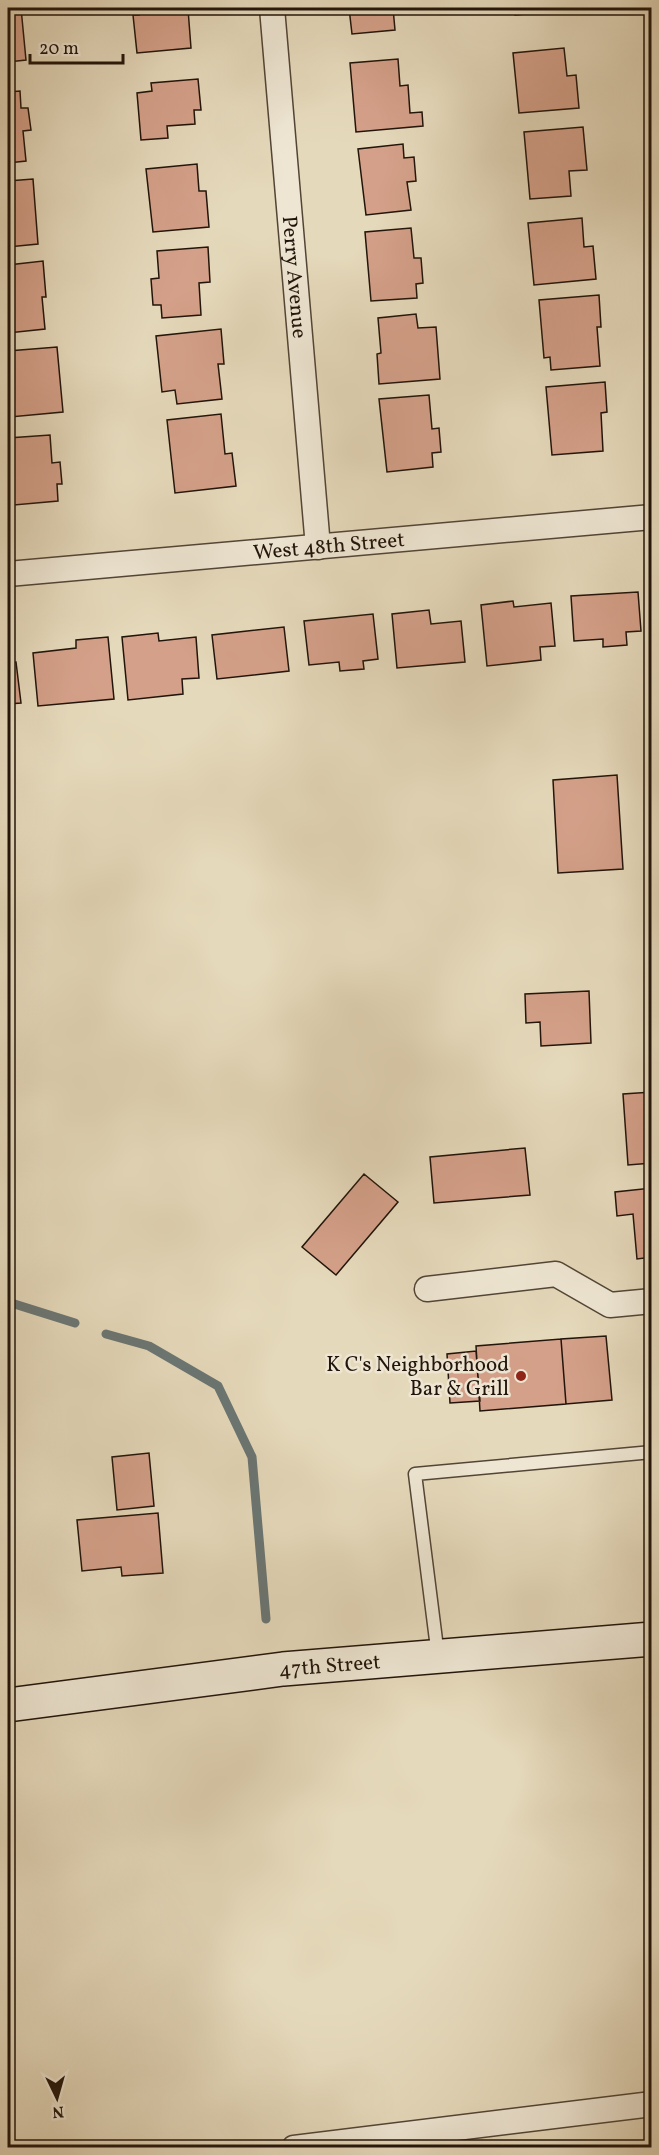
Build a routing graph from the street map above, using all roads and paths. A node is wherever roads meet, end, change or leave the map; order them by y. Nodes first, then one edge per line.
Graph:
1 (272, 8) edge
2 (651, 517) edge
3 (318, 547) junction
4 (8, 574) edge
5 (428, 1289) dead end
6 (651, 1301) edge
7 (651, 1452) edge
8 (651, 1639) edge
9 (438, 1656) junction
10 (8, 1705) edge
11 (651, 2104) edge
12 (294, 2148) edge

1 - 3 street, Perry Avenue
2 - 3 street, West 48th Street
3 - 4 street, West 48th Street
5 - 6 street
7 - 9 lane
8 - 9 main road, 47th Street
9 - 10 main road, 47th Street
11 - 12 street

